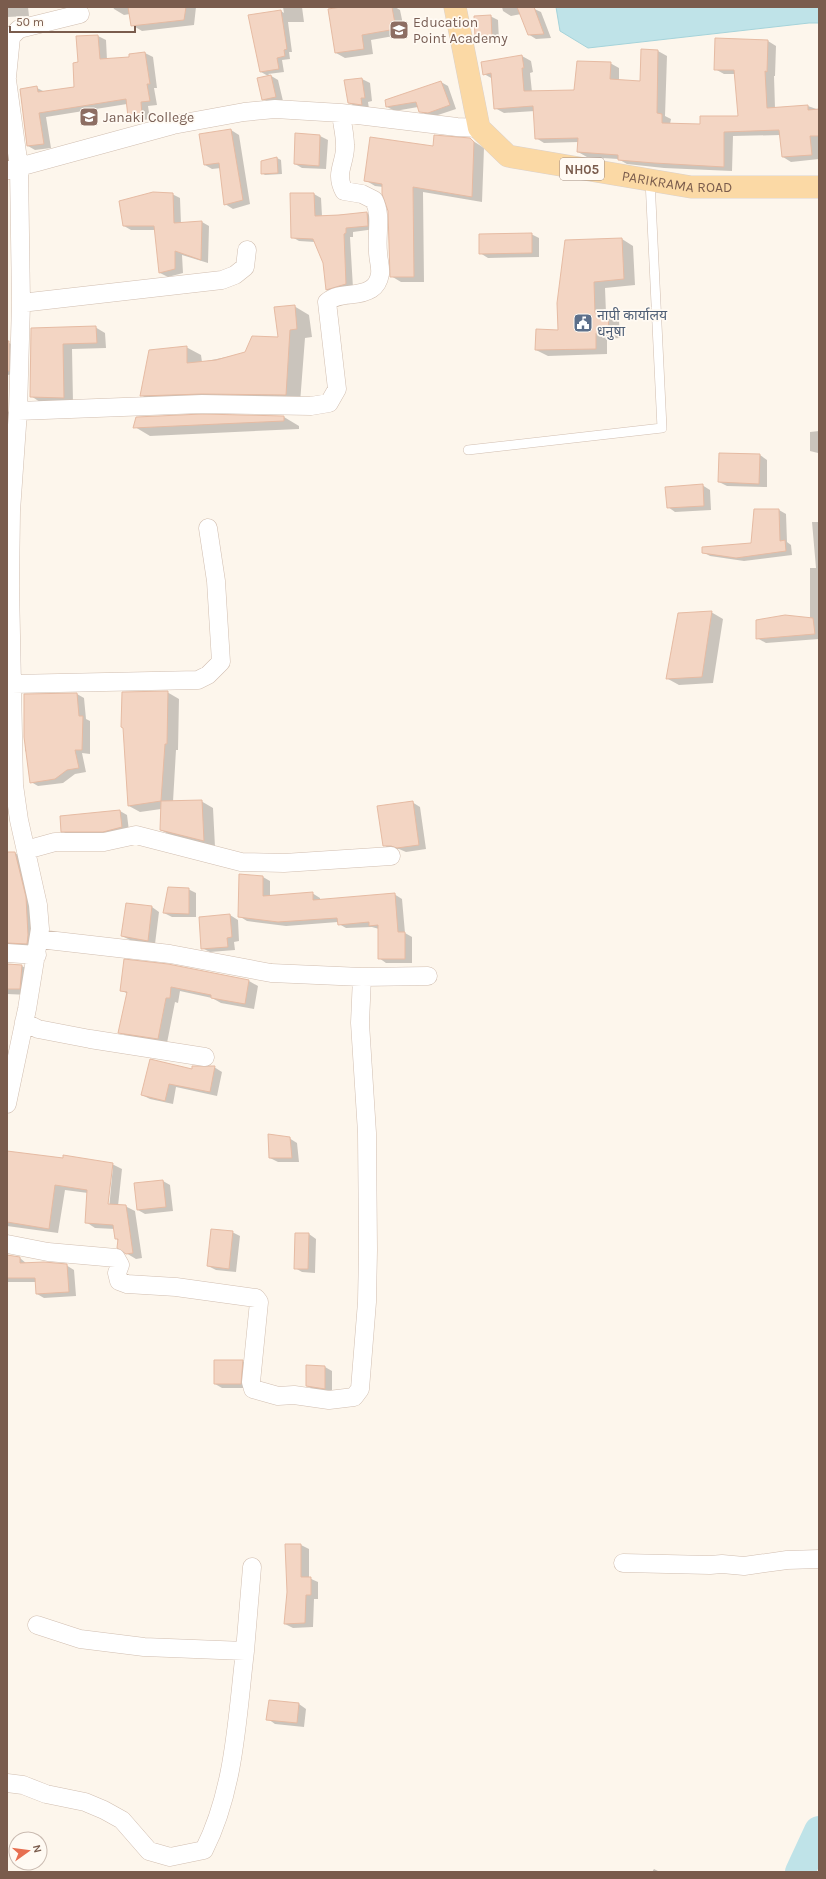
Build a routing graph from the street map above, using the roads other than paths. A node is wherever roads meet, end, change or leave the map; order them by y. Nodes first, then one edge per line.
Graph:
1 (455, 7) edge
2 (80, 14) dead end
3 (7, 78) edge
4 (341, 113) junction
5 (479, 128) junction
6 (13, 169) edge
7 (650, 180) junction
8 (819, 187) edge
9 (247, 250) dead end
10 (21, 303) junction
11 (13, 380) edge
12 (18, 411) junction
13 (468, 450) dead end
14 (208, 528) dead end
15 (8, 590) edge
16 (12, 684) junction
17 (10, 785) edge
18 (26, 850) junction
19 (391, 856) dead end
20 (38, 947) junction
21 (7, 953) edge
22 (428, 976) dead end
23 (362, 977) junction
24 (18, 1031) edge
25 (205, 1057) dead end
26 (7, 1104) edge
27 (7, 1244) edge
28 (819, 1559) edge
29 (624, 1563) dead end
30 (252, 1567) dead end
31 (37, 1625) dead end
32 (245, 1651) junction
33 (7, 1783) edge

1 - 5 main road
2 - 3 street
3 - 6 street
4 - 5 street
4 - 6 street
4 - 12 street
5 - 7 main road, PARIKRAMA ROAD / NH05
6 - 10 street
7 - 8 main road, PARIKRAMA ROAD / NH05
7 - 13 lane
9 - 10 street
10 - 11 street
11 - 12 street
12 - 15 street
14 - 16 street
15 - 16 street
16 - 17 street
17 - 18 street
18 - 19 street
18 - 20 street
20 - 21 street
20 - 23 street
20 - 24 street
22 - 23 street
23 - 27 street
24 - 25 street
24 - 26 street
28 - 29 street
30 - 32 street
31 - 32 street
32 - 33 street

